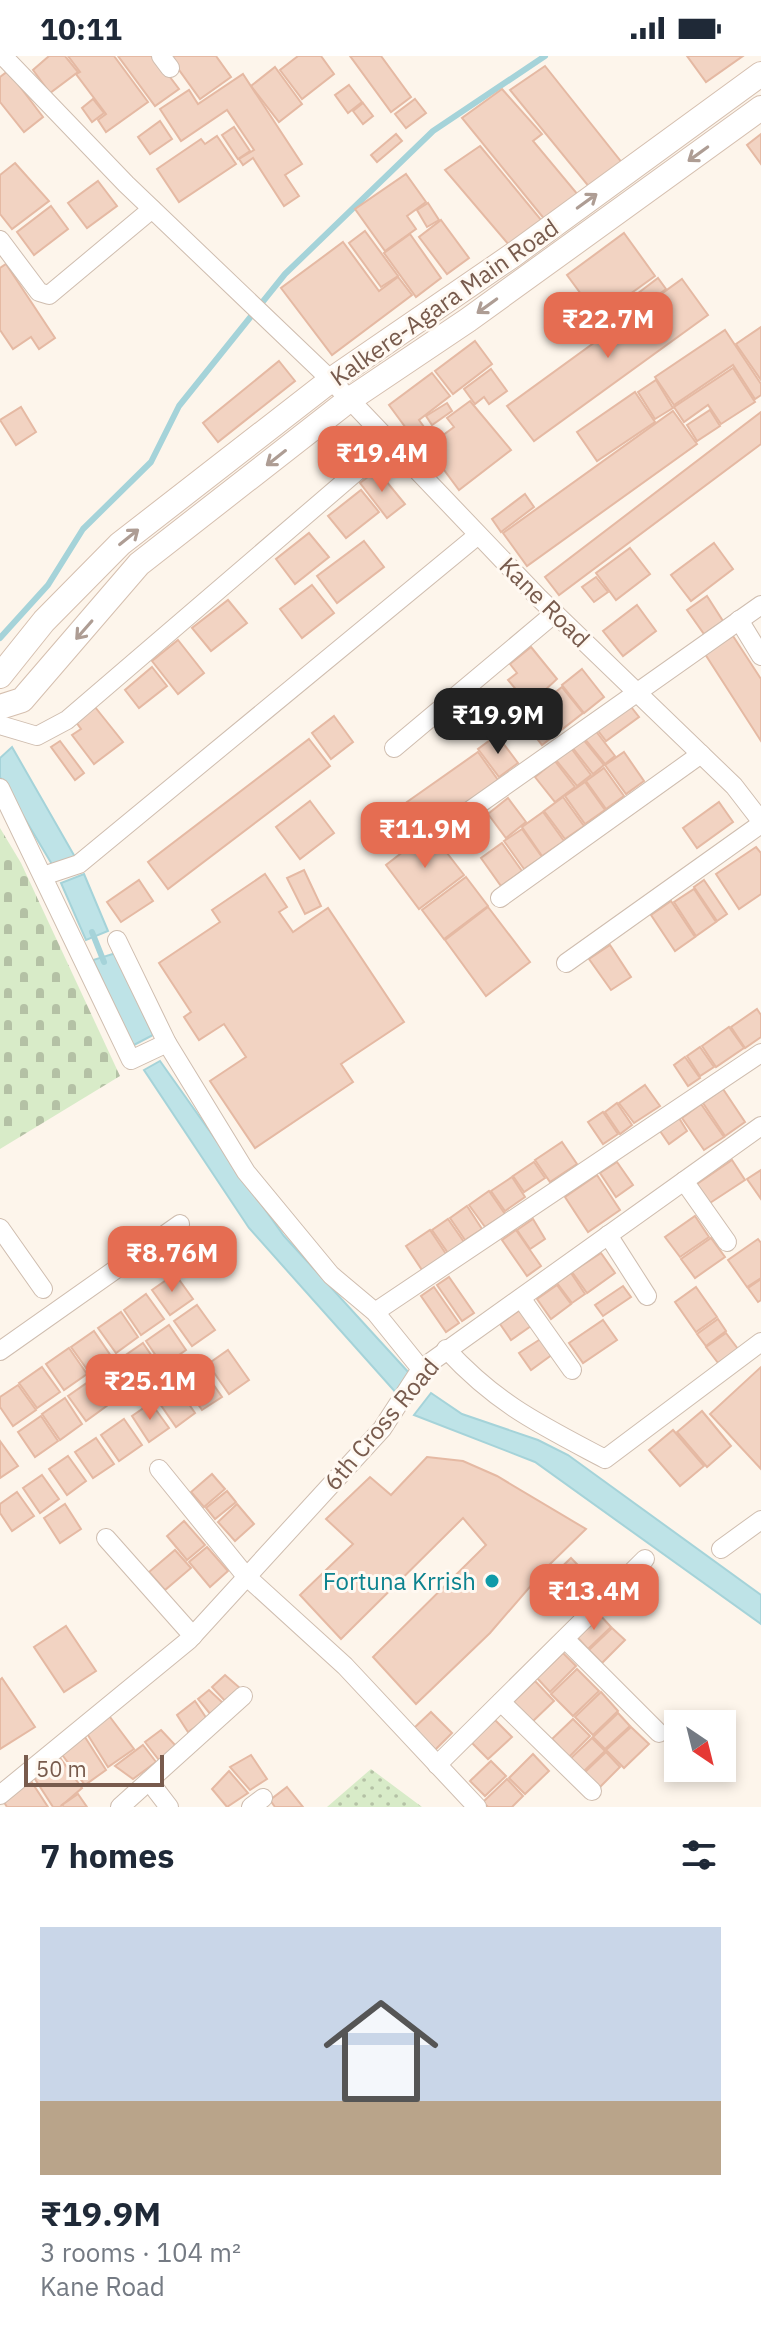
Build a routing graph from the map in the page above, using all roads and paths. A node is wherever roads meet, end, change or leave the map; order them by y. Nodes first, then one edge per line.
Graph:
1 (3, 56) edge
2 (761, 74) edge
3 (761, 108) edge
4 (152, 209) junction
5 (0, 240) edge
6 (331, 380) junction
7 (349, 400) junction
8 (391, 442) junction
9 (478, 535) junction
10 (761, 605) edge
11 (555, 613) junction
12 (739, 620) junction
13 (761, 656) edge
14 (0, 676) edge
15 (635, 691) junction
16 (0, 707) edge
17 (0, 725) edge
18 (394, 748) dead end
19 (701, 754) junction
20 (0, 788) edge
21 (758, 813) edge
22 (455, 821) dead end
23 (51, 874) junction
24 (500, 898) dead end
25 (117, 940) dead end
26 (566, 963) dead end
27 (167, 1043) junction
28 (761, 1053) edge
29 (761, 1126) edge
30 (684, 1181) junction
31 (180, 1224) dead end
32 (0, 1228) edge
33 (608, 1235) junction
34 (727, 1242) dead end
35 (43, 1289) dead end
36 (647, 1296) dead end
37 (521, 1298) junction
38 (375, 1312) junction
39 (761, 1342) edge
40 (446, 1349) junction
41 (0, 1351) edge
42 (572, 1370) dead end
43 (417, 1375) junction
44 (159, 1469) dead end
45 (761, 1520) edge
46 (106, 1538) dead end
47 (721, 1549) dead end
48 (645, 1559) dead end
49 (245, 1575) junction
50 (193, 1636) junction
51 (565, 1639) junction
52 (243, 1696) dead end
53 (501, 1702) junction
54 (659, 1733) dead end
55 (437, 1765) junction
56 (149, 1781) junction
57 (592, 1791) dead end
58 (0, 1795) edge
59 (120, 1807) edge
60 (169, 1807) edge
61 (477, 1807) edge

1 - 4 street, Kane Road
6 -> 2 street, Kalkere-Agara Main Road
3 -> 7 street, Kalkere-Agara Main Road
4 - 5 street
4 - 6 street, Kane Road
6 - 7 street, Kane Road
14 -> 6 street, Kalkere-Agara Main Road
7 - 8 street, Kane Road
7 -> 16 street, Kalkere-Agara Main Road
8 - 9 street, Kane Road
8 - 17 street
9 - 11 street, Kane Road
9 - 23 street
10 - 12 street
11 - 15 street, Kane Road
11 - 18 street
12 - 13 street
12 - 15 street
15 - 19 street, Kane Road
15 - 22 street
19 - 21 street, Kane Road
19 - 24 street
20 - 23 street
21 - 26 street
23 - 27 street
25 - 27 street
27 - 38 street
28 - 38 street
29 - 30 street, 6th Cross Road
30 - 33 street, 6th Cross Road
30 - 34 street
31 - 41 street
32 - 35 street
33 - 36 street
33 - 37 street, 6th Cross Road
37 - 40 street, 6th Cross Road
37 - 42 street
38 - 43 street
39 - 40 street
40 - 43 street, 6th Cross Road
43 - 49 street, 6th Cross Road
44 - 49 street
45 - 47 street
46 - 50 street
48 - 51 street
49 - 50 street, 6th Cross Road
49 - 55 street
50 - 58 street, 6th Cross Road
51 - 53 street
51 - 54 street
52 - 56 street
53 - 55 street
53 - 57 street
55 - 61 street
56 - 59 street
56 - 60 street

